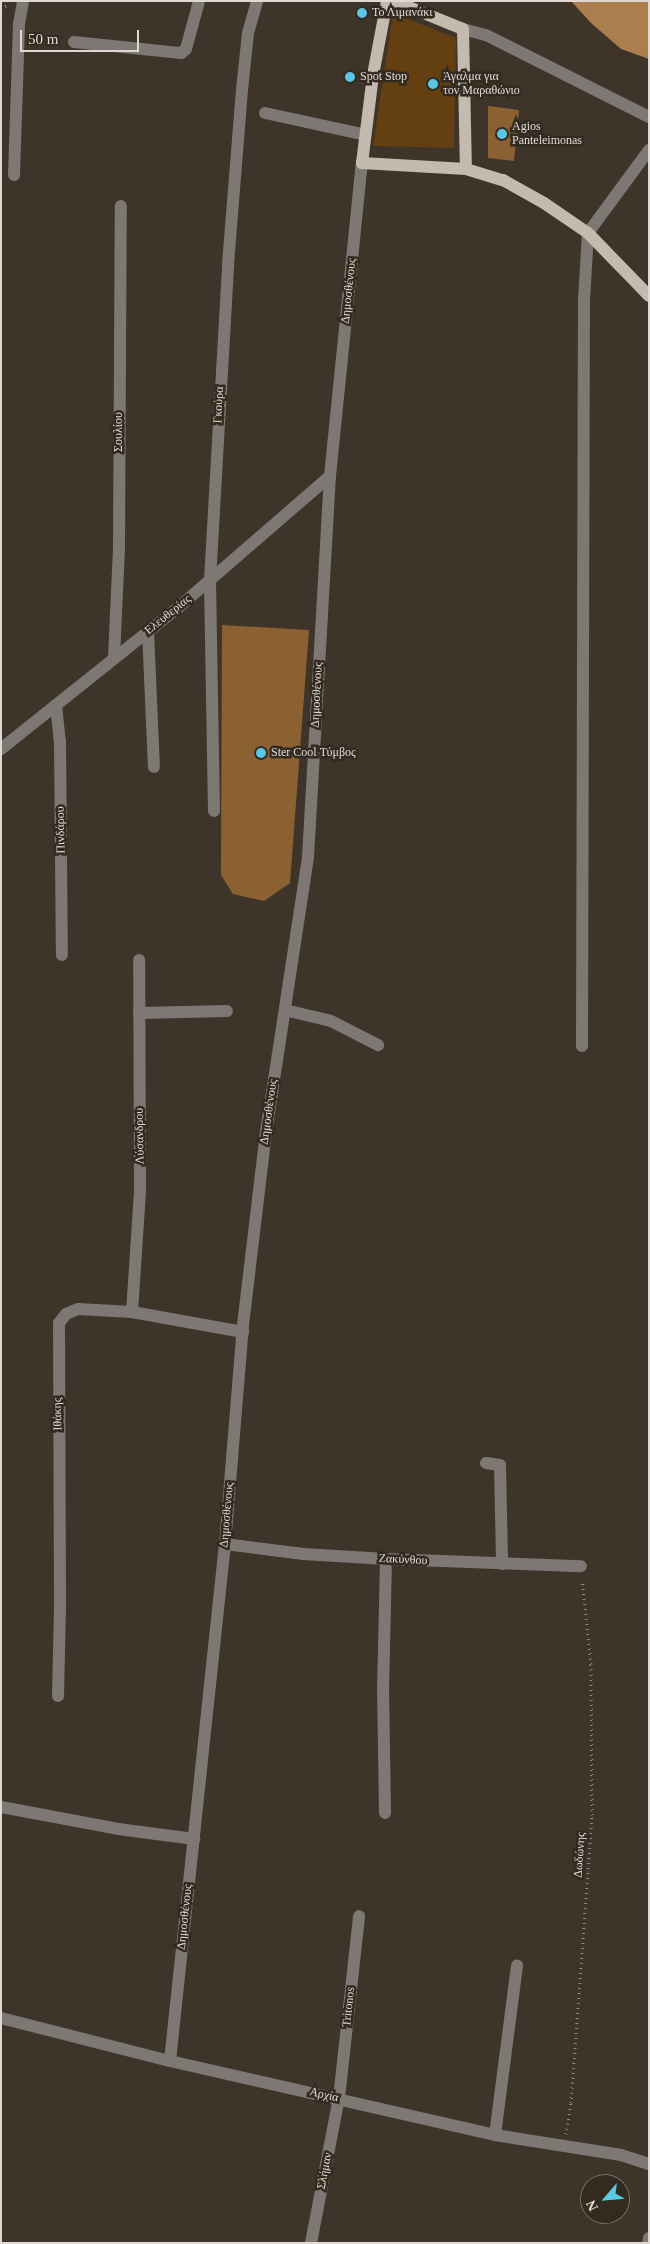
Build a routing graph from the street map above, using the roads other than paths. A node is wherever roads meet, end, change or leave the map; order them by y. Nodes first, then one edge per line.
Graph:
1 (24, 1) edge
2 (199, 1) edge
3 (257, 1) edge
4 (387, 1) edge
5 (394, 1) edge
6 (463, 29) junction
7 (74, 42) dead end
8 (266, 113) dead end
9 (649, 117) edge
10 (366, 135) junction
11 (649, 150) edge
12 (362, 163) junction
13 (466, 169) junction
14 (14, 176) dead end
15 (121, 206) dead end
16 (588, 233) junction
17 (649, 296) edge
18 (330, 476) junction
19 (210, 580) junction
20 (148, 631) junction
21 (114, 658) junction
22 (56, 705) junction
23 (1, 749) edge
24 (154, 767) dead end
25 (214, 812) dead end
26 (62, 955) dead end
27 (139, 960) dead end
28 (285, 1010) junction
29 (227, 1011) dead end
30 (139, 1013) junction
31 (378, 1045) dead end
32 (582, 1046) dead end
33 (132, 1312) junction
34 (243, 1332) junction
35 (486, 1463) dead end
36 (225, 1544) junction
37 (386, 1559) junction
38 (502, 1564) junction
39 (581, 1566) road end
40 (58, 1696) dead end
41 (1, 1808) edge
42 (385, 1813) dead end
43 (194, 1838) junction
44 (359, 1916) dead end
45 (518, 1965) dead end
46 (1, 2018) edge
47 (170, 2061) junction
48 (339, 2098) junction
49 (495, 2135) junction
50 (649, 2164) edge
51 (649, 2238) edge
52 (311, 2243) edge
53 (648, 2243) edge

1 - 14 street
2 - 7 street
3 - 19 street, Γκούρα
4 - 10 main road
5 - 6 main road
6 - 9 street
6 - 13 main road
8 - 10 street
10 - 12 main road
11 - 16 street
12 - 13 main road
12 - 18 street, Δημοσθένους
13 - 16 main road
15 - 21 street, Σουλίου
16 - 17 main road
16 - 32 street
18 - 19 street, Ελευθερίας
18 - 28 street, Δημοσθένους
19 - 20 street, Ελευθερίας
19 - 25 street, Γκούρα
20 - 21 street, Ελευθερίας
20 - 24 street
21 - 22 street, Ελευθερίας
22 - 23 street, Ελευθερίας
22 - 26 street, Πινδάρου
27 - 30 street, Λύσανδρου
28 - 31 street
28 - 34 street, Δημοσθένους
29 - 30 street
30 - 33 street, Λύσανδρου
33 - 34 street, Ιθάκης
33 - 40 street, Ιθάκης
34 - 36 street, Δημοσθένους
35 - 38 street
36 - 37 street, Ζακύνθου
36 - 43 street, Δημοσθένους
37 - 38 street, Ζακύνθου
37 - 42 street
38 - 39 street, Ζακύνθου
41 - 43 street
43 - 47 street, Δημοσθένους
44 - 48 street, Tritonos
45 - 49 street
46 - 47 street, Αρχία
47 - 48 street, Αρχία
48 - 49 street, Αρχία
48 - 52 street, Σλήμαν
49 - 50 street, Αρχία
51 - 53 street

